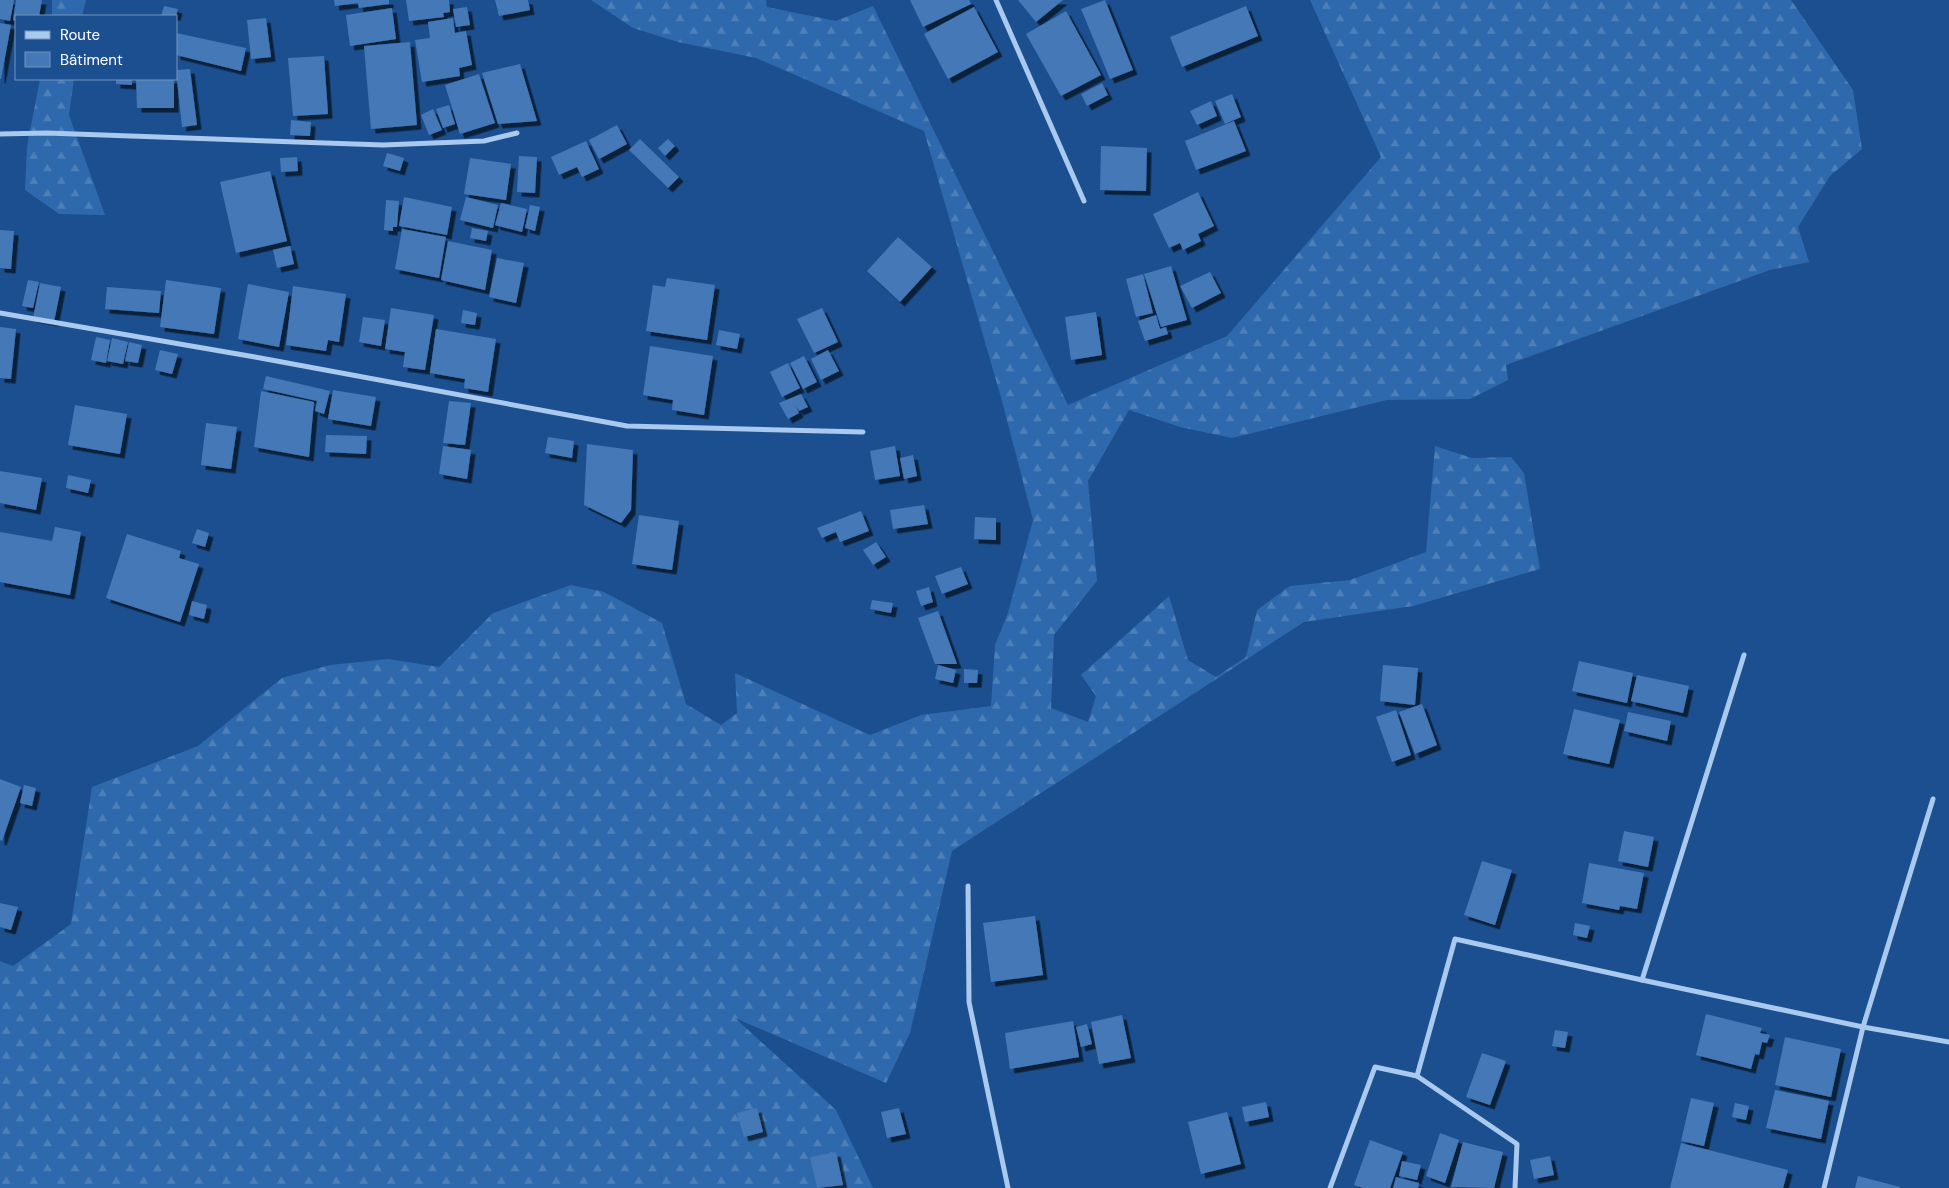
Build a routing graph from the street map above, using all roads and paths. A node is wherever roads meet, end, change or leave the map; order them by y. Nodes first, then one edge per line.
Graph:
1 (996, 0) edge
2 (517, 133) dead end
3 (0, 134) edge
4 (1084, 201) dead end
5 (0, 314) edge
6 (863, 432) dead end
7 (1744, 655) dead end
8 (1933, 799) dead end
9 (968, 886) dead end
10 (1642, 980) junction
11 (1863, 1027) junction
12 (1949, 1042) edge
13 (1417, 1076) junction
14 (1008, 1188) edge
15 (1330, 1188) edge
16 (1515, 1188) edge
17 (1824, 1188) edge

1 - 4 street
2 - 3 street
5 - 6 street
7 - 10 street
8 - 11 street
9 - 14 street
10 - 11 street
10 - 13 street
11 - 12 street
11 - 17 street
13 - 15 street
13 - 16 street

